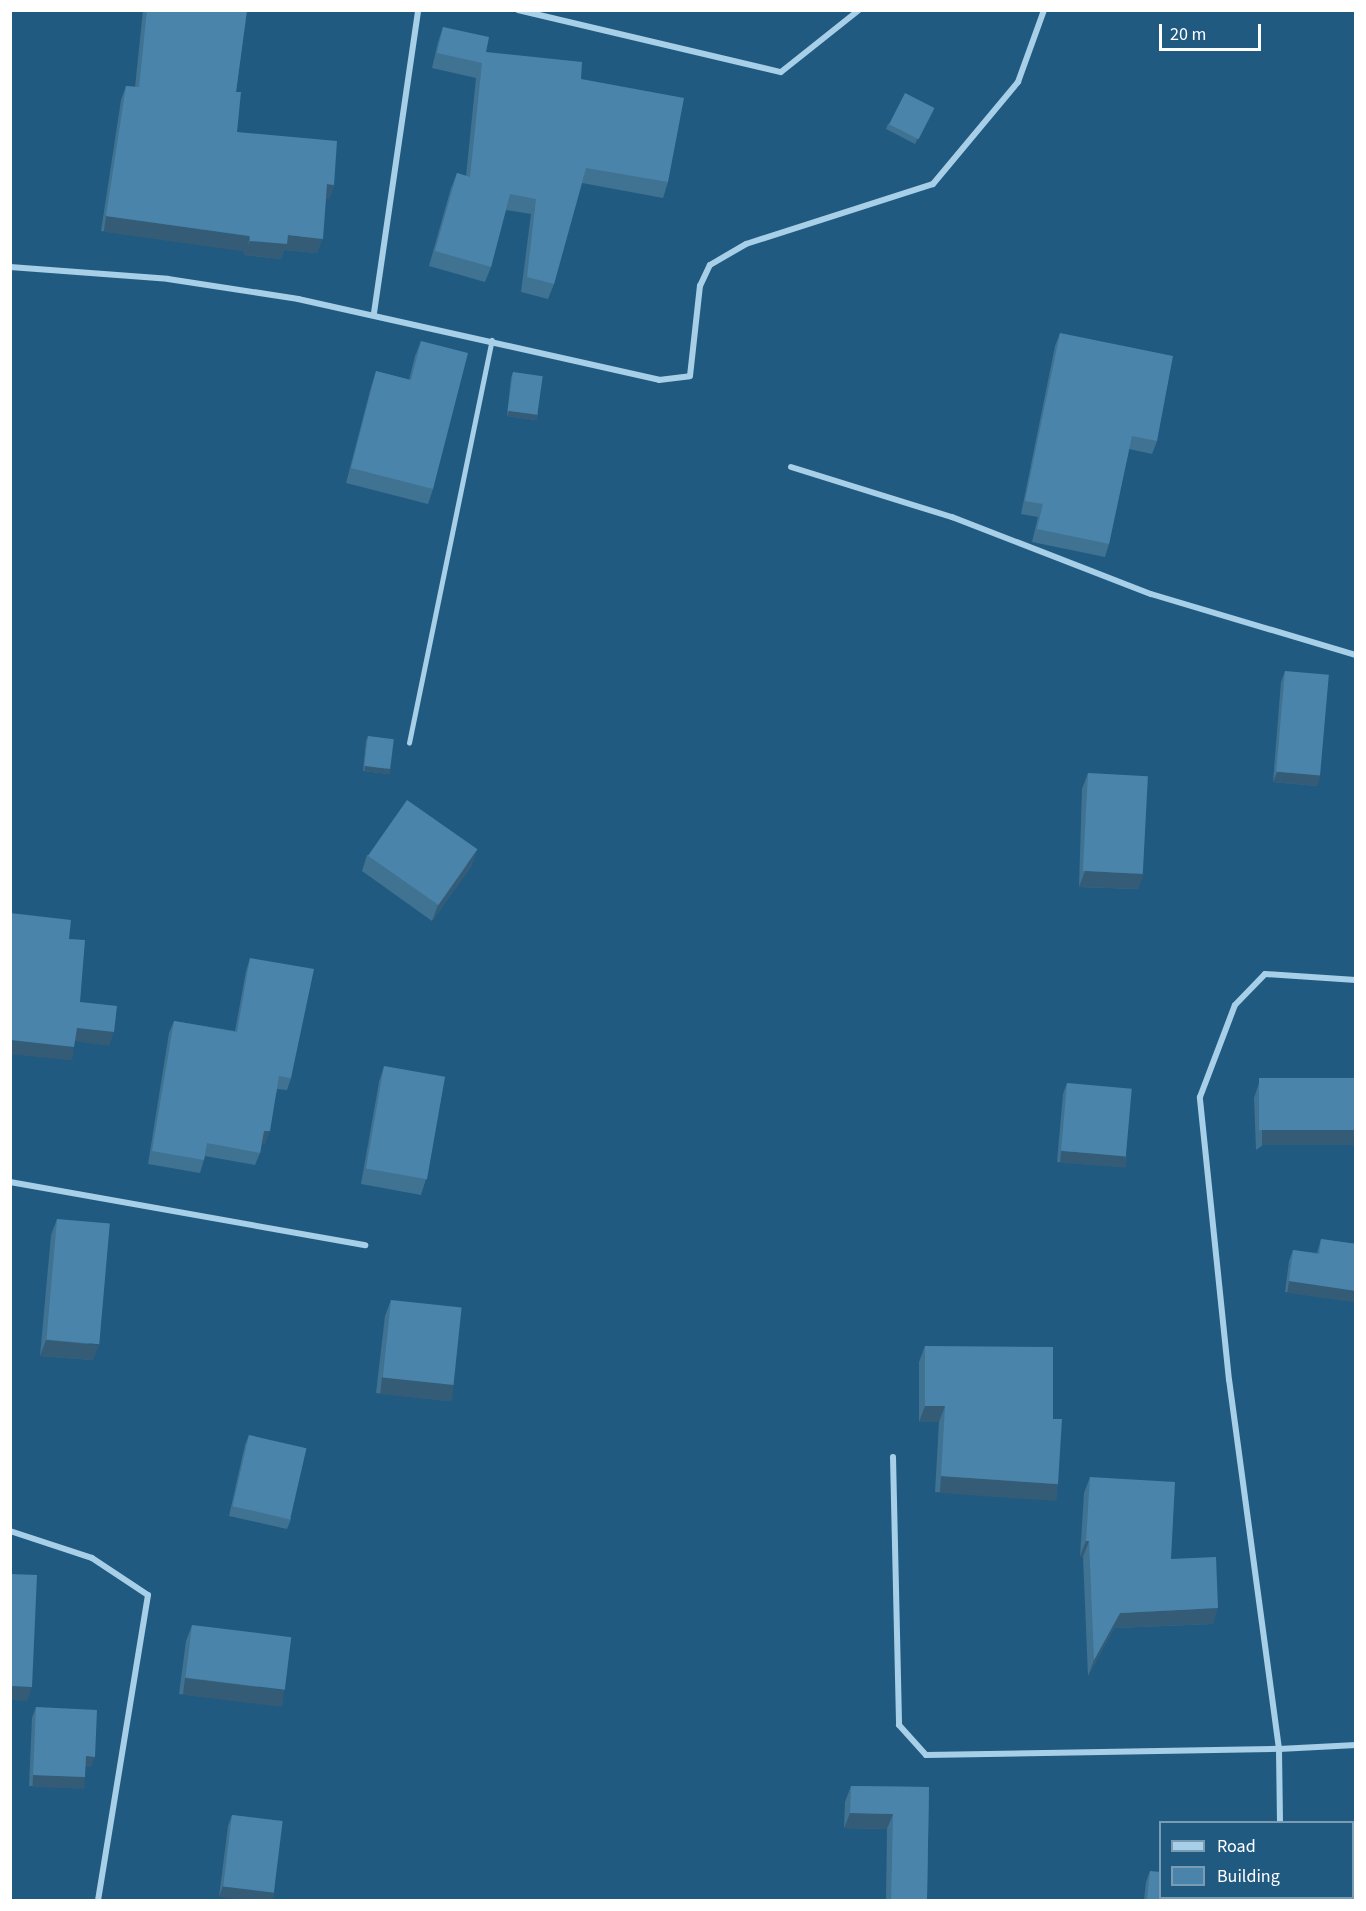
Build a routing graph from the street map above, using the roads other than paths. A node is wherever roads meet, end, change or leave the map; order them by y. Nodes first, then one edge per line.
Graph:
1 (418, 10) edge
2 (518, 10) edge
3 (859, 10) edge
4 (1044, 10) edge
5 (10, 267) edge
6 (374, 313) junction
7 (492, 340) junction
8 (791, 467) dead end
9 (1356, 655) edge
10 (409, 743) dead end
11 (1356, 980) edge
12 (10, 1182) edge
13 (365, 1245) dead end
14 (893, 1456) dead end
15 (10, 1531) edge
16 (1356, 1745) edge
17 (1279, 1749) junction
18 (1280, 1821) edge
19 (99, 1900) edge

1 - 6 street
2 - 3 street
4 - 7 street
5 - 6 street
6 - 7 street
7 - 10 lane
8 - 9 street
11 - 17 street
12 - 13 street
14 - 17 street
15 - 19 street
16 - 17 street
17 - 18 street

